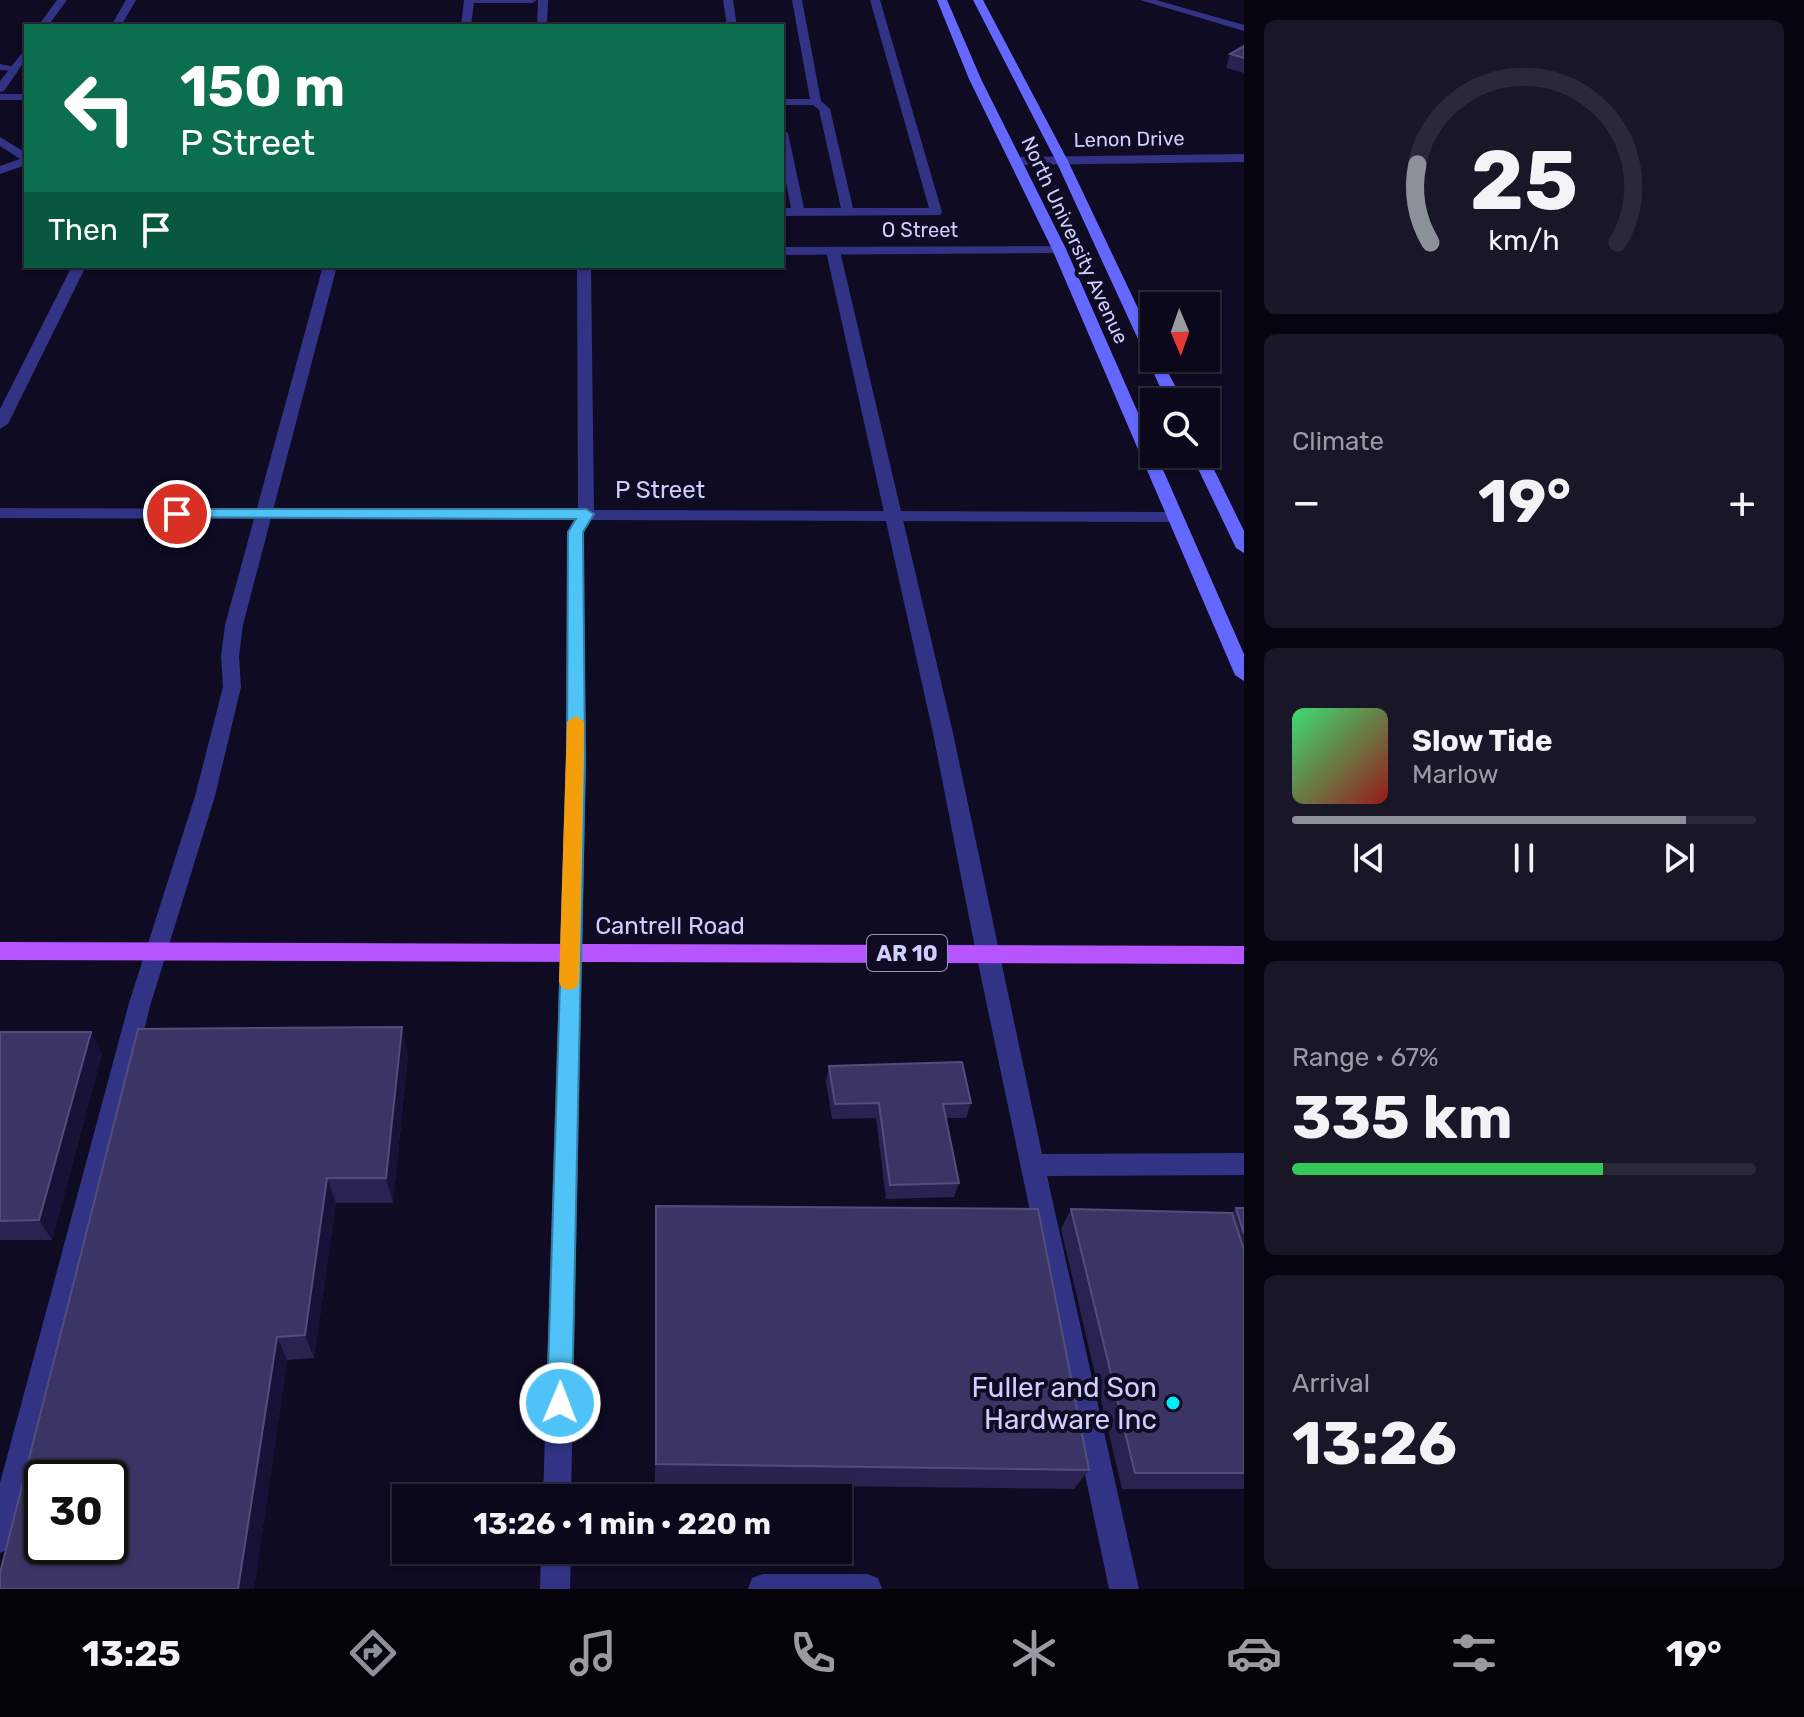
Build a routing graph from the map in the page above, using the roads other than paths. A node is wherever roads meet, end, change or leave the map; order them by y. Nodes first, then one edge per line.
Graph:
1 (62, 0) edge
2 (131, 0) edge
3 (532, 0) edge
4 (543, 0) edge
5 (728, 0) edge
6 (797, 0) edge
7 (875, 0) edge
8 (942, 0) edge
9 (978, 0) edge
10 (1145, 0) edge
11 (44, 24) edge
12 (117, 24) edge
13 (466, 24) edge
14 (542, 24) edge
15 (732, 24) edge
16 (1244, 28) edge
17 (24, 54) edge
18 (0, 67) edge
19 (15, 68) junction
20 (0, 89) edge
21 (0, 97) edge
22 (24, 97) edge
23 (784, 102) edge
24 (816, 102) junction
25 (0, 141) edge
26 (784, 143) edge
27 (24, 158) edge
28 (1244, 158) edge
29 (24, 160) edge
30 (1015, 161) junction
31 (1062, 161) junction
32 (0, 170) edge
33 (784, 212) edge
34 (798, 212) junction
35 (848, 212) junction
36 (1059, 249) junction
37 (784, 251) edge
38 (833, 251) junction
39 (78, 268) edge
40 (329, 268) edge
41 (584, 268) edge
42 (1140, 328) edge
43 (0, 424) edge
44 (1206, 468) edge
45 (0, 513) edge
46 (266, 514) junction
47 (586, 514) junction
48 (893, 516) junction
49 (1176, 517) junction
50 (1244, 548) edge
51 (1244, 675) edge
52 (0, 951) edge
53 (154, 952) junction
54 (569, 952) junction
55 (987, 953) junction
56 (1244, 955) edge
57 (1244, 1164) edge
58 (1032, 1165) junction
59 (557, 1484) edge
60 (0, 1538) edge
61 (556, 1564) edge
62 (555, 1589) edge
63 (763, 1589) edge
64 (867, 1589) edge
65 (1124, 1589) edge

1 - 11 street
2 - 12 street
3 - 13 street
4 - 14 street
5 - 15 street
6 - 24 street
7 - 35 street
8 - 30 main road, North University Avenue
9 - 31 main road, North University Avenue
10 - 16 street
17 - 19 street
18 - 19 street
19 - 20 street
21 - 22 street
23 - 24 street
24 - 35 street
25 - 27 street
26 - 34 street
28 - 31 street, Lenon Drive
29 - 32 street
30 - 31 street, Lenon Drive
30 - 36 main road, North University Avenue
31 - 42 main road, North University Avenue
33 - 34 street
34 - 35 street
36 - 38 street, O Street
36 - 49 main road, North University Avenue
37 - 38 street, O Street
38 - 48 street
39 - 43 street
40 - 46 street
41 - 47 street
44 - 50 main road
45 - 46 street, P Street
46 - 47 street, P Street
46 - 53 street
47 - 48 street, P Street
47 - 54 street
48 - 49 street, P Street
48 - 55 street
49 - 51 main road, North University Avenue
52 - 53 main road, Cantrell Road / AR 10
53 - 54 main road, Cantrell Road / AR 10
53 - 60 street
54 - 55 main road, Cantrell Road / AR 10
54 - 59 street
55 - 56 main road, Cantrell Road / AR 10
55 - 58 street
57 - 58 street
58 - 65 street
61 - 62 street
63 - 64 street

